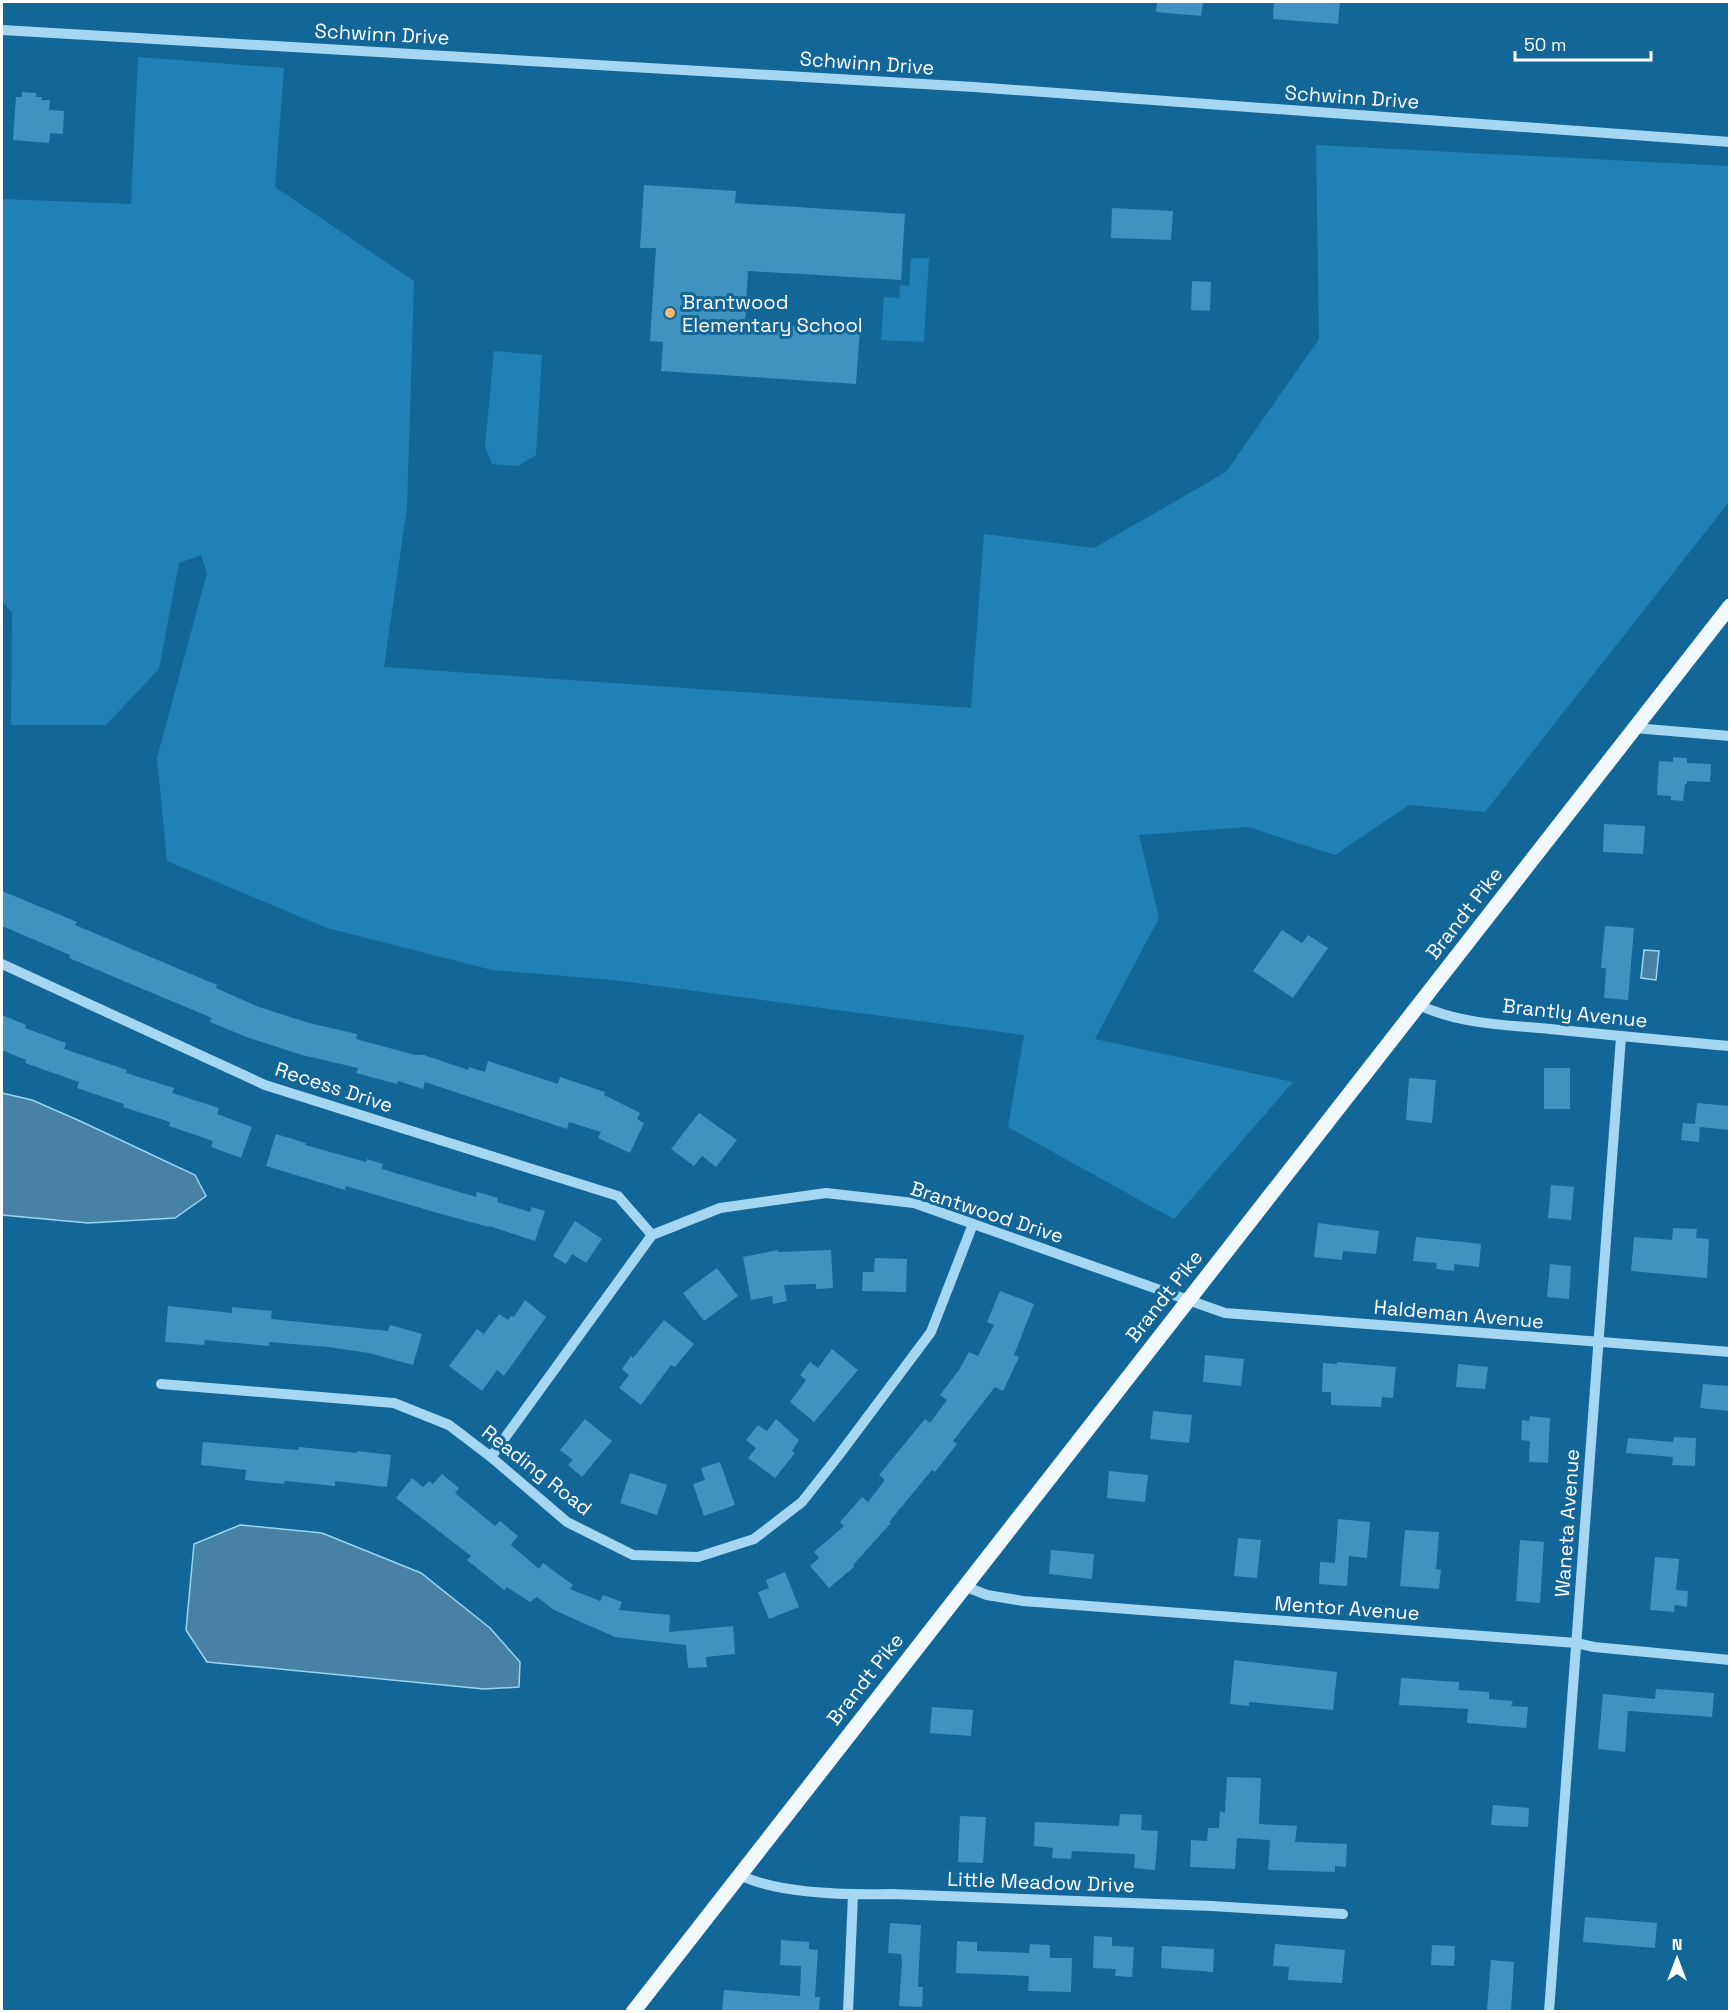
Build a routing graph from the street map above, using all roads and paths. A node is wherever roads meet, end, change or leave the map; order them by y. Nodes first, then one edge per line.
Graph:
1 (2, 30) edge
2 (1730, 142) edge
3 (1730, 606) edge
4 (1634, 728) junction
5 (1730, 736) edge
6 (2, 964) edge
7 (1419, 1005) junction
8 (1621, 1036) junction
9 (1730, 1046) edge
10 (973, 1224) junction
11 (652, 1235) junction
12 (1187, 1300) junction
13 (1598, 1343) junction
14 (1730, 1352) edge
15 (161, 1384) dead end
16 (491, 1456) junction
17 (964, 1586) junction
18 (1576, 1643) junction
19 (1730, 1660) edge
20 (740, 1875) junction
21 (853, 1895) junction
22 (1343, 1914) dead end
23 (633, 2012) edge
24 (848, 2012) edge
25 (1549, 2012) edge

1 - 2 street, Schwinn Drive
3 - 4 main road, Brandt Pike
4 - 5 street
4 - 7 main road, Brandt Pike
6 - 11 street, Recess Drive
7 - 8 street, Brantly Avenue
7 - 12 main road, Brandt Pike
8 - 9 street, Brantly Avenue
8 - 13 street, Waneta Avenue
10 - 11 street, Brantwood Drive
10 - 12 street, Brantwood Drive
10 - 16 street, Reading Road
11 - 16 street
12 - 13 street, Haldeman Avenue
12 - 17 main road, Brandt Pike
13 - 14 street, Haldeman Avenue
13 - 18 street, Waneta Avenue
15 - 16 street, Reading Road
17 - 18 street, Mentor Avenue
17 - 20 main road, Brandt Pike
18 - 19 street, Mentor Avenue
18 - 25 street, Waneta Avenue
20 - 21 street, Little Meadow Drive
20 - 23 main road, Brandt Pike
21 - 22 street, Little Meadow Drive
21 - 24 street

